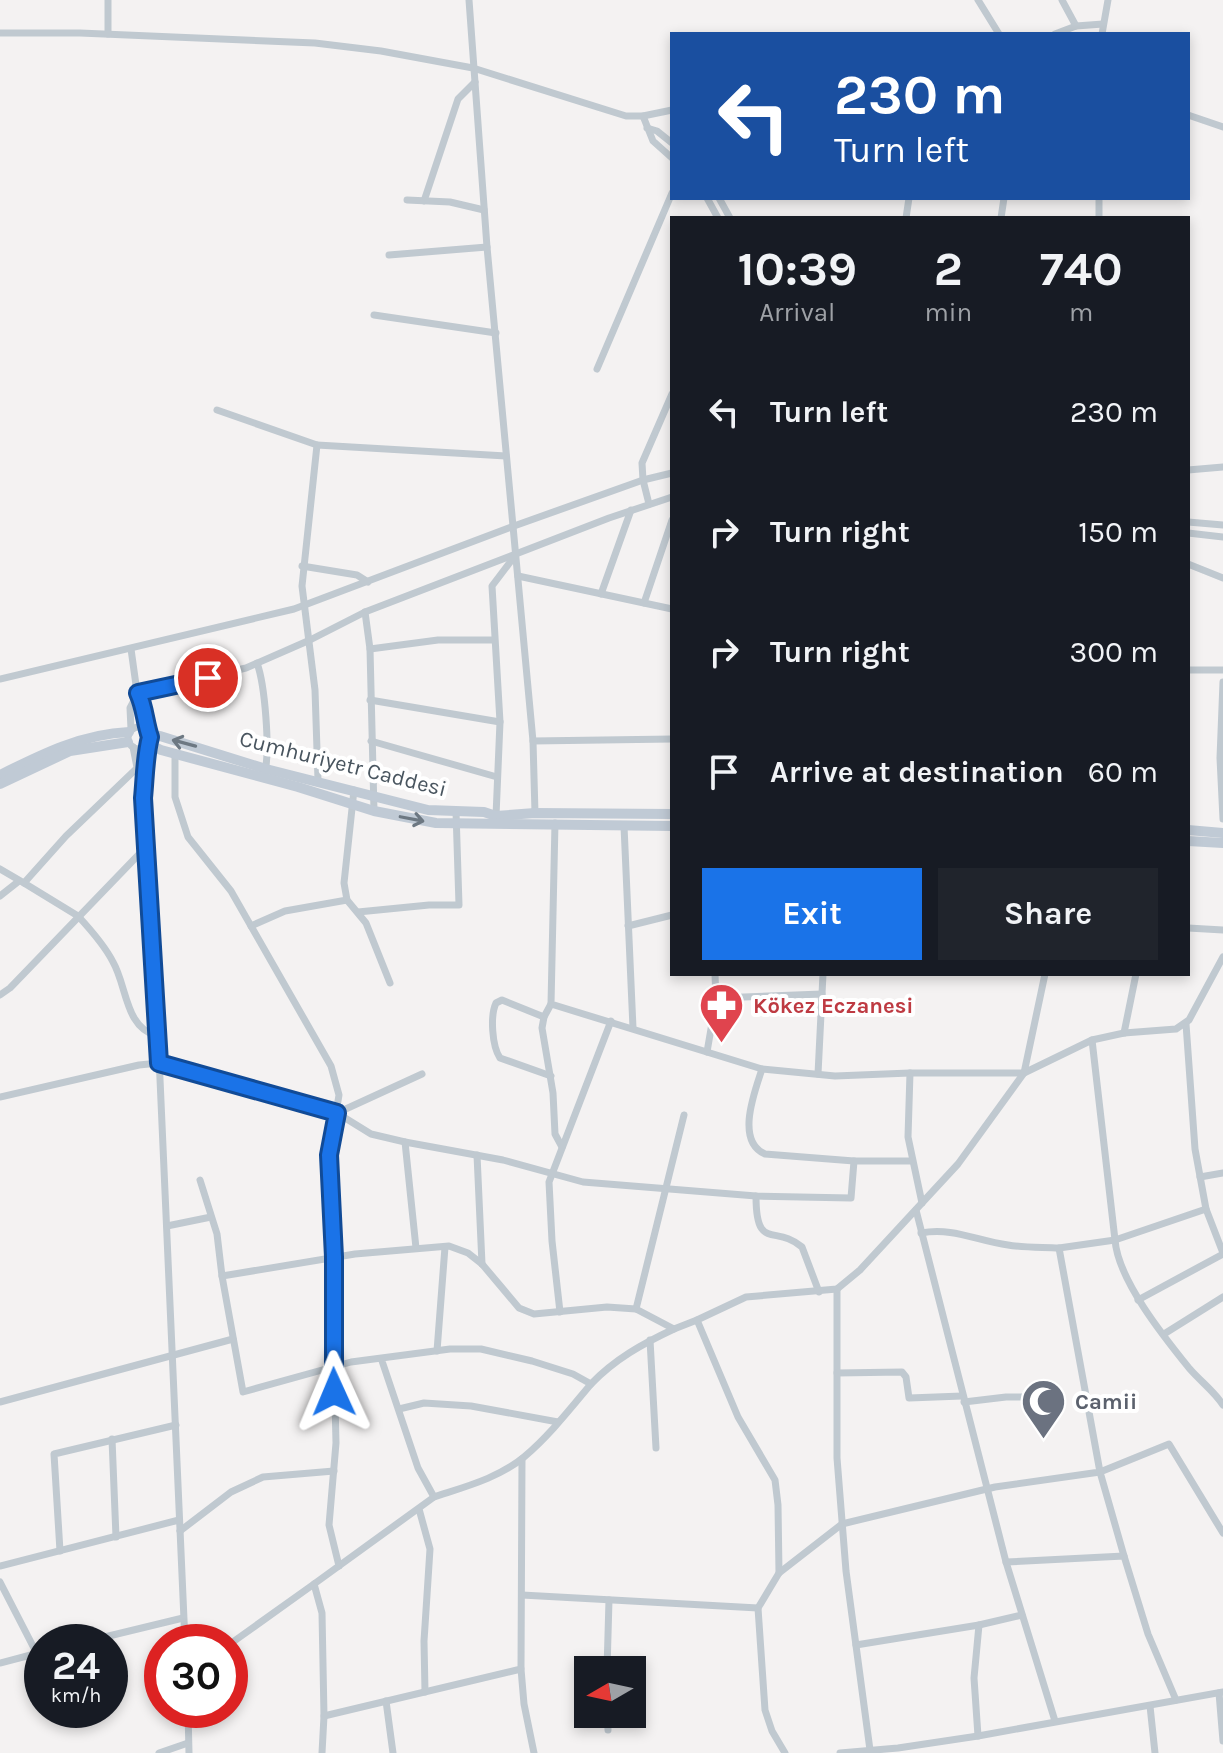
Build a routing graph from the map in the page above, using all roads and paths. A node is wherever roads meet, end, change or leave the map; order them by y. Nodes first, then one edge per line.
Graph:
1 (108, 0) edge
2 (469, 0) edge
3 (978, 0) edge
4 (1062, 0) edge
5 (1108, 0) edge
6 (1103, 24) junction
7 (1076, 26) junction
8 (998, 32) edge
9 (1060, 32) edge
10 (1102, 32) edge
11 (0, 33) edge
12 (108, 34) junction
13 (473, 68) junction
14 (475, 82) junction
15 (670, 110) edge
16 (643, 116) junction
17 (1190, 116) edge
18 (1223, 127) edge
19 (647, 128) junction
20 (670, 141) edge
21 (670, 156) edge
22 (670, 198) edge
23 (407, 200) dead end
24 (424, 201) junction
25 (484, 210) junction
26 (487, 247) junction
27 (389, 255) dead end
28 (374, 315) dead end
29 (496, 333) junction
30 (597, 369) dead end
31 (670, 399) edge
32 (217, 410) dead end
33 (317, 445) junction
34 (506, 456) junction
35 (1223, 467) edge
36 (1190, 470) edge
37 (670, 473) edge
38 (643, 480) junction
39 (670, 498) edge
40 (649, 504) junction
41 (631, 510) junction
42 (1190, 522) edge
43 (1223, 525) edge
44 (514, 526) junction
45 (670, 526) edge
46 (1190, 533) edge
47 (1223, 537) edge
48 (516, 555) junction
49 (1190, 565) edge
50 (302, 566) junction
51 (518, 576) junction
52 (1223, 578) edge
53 (368, 582) junction
54 (601, 594) junction
55 (644, 603) junction
56 (304, 606) junction
57 (670, 609) edge
58 (365, 612) junction
59 (310, 640) junction
60 (494, 640) junction
61 (131, 649) junction
62 (370, 649) junction
63 (257, 663) junction
64 (1190, 670) edge
65 (1223, 670) edge
66 (0, 679) edge
67 (1223, 682) edge
68 (138, 693) junction
69 (370, 700) junction
70 (500, 722) junction
71 (1222, 731) edge
72 (130, 737) junction
73 (147, 739) junction
74 (670, 739) edge
75 (371, 741) junction
76 (533, 741) junction
77 (175, 753) junction
78 (135, 770) junction
79 (265, 773) junction
80 (0, 775) edge
81 (497, 777) junction
82 (318, 780) junction
83 (0, 784) edge
84 (354, 790) junction
85 (373, 797) junction
86 (143, 798) junction
87 (352, 804) junction
88 (374, 811) junction
89 (456, 812) junction
90 (535, 813) junction
91 (670, 814) edge
92 (496, 816) junction
93 (1223, 819) edge
94 (554, 820) junction
95 (458, 824) junction
96 (624, 826) junction
97 (670, 826) edge
98 (1190, 830) edge
99 (1223, 833) edge
100 (1190, 841) edge
101 (1223, 843) edge
102 (146, 847) junction
103 (0, 869) edge
104 (21, 882) junction
105 (0, 896) edge
106 (347, 900) junction
107 (358, 912) junction
108 (78, 916) junction
109 (670, 916) edge
110 (251, 926) junction
111 (628, 926) junction
112 (1190, 928) edge
113 (1223, 930) edge
114 (1222, 963) edge
115 (715, 976) edge
116 (825, 976) edge
117 (1045, 976) edge
118 (1136, 976) edge
119 (390, 983) dead end
120 (822, 994) junction
121 (0, 995) edge
122 (716, 998) junction
123 (551, 1004) junction
124 (544, 1017) junction
125 (611, 1021) junction
126 (1186, 1024) junction
127 (633, 1028) junction
128 (1124, 1033) junction
129 (157, 1036) junction
130 (1092, 1040) junction
131 (707, 1052) junction
132 (159, 1063) junction
133 (762, 1069) junction
134 (910, 1073) junction
135 (1024, 1073) junction
136 (422, 1074) dead end
137 (818, 1074) junction
138 (551, 1076) junction
139 (0, 1097) edge
140 (337, 1113) junction
141 (684, 1115) dead end
142 (405, 1142) junction
143 (562, 1147) junction
144 (477, 1155) junction
145 (854, 1161) junction
146 (911, 1161) junction
147 (1223, 1173) edge
148 (551, 1175) junction
149 (1200, 1177) junction
150 (200, 1180) dead end
151 (666, 1187) junction
152 (756, 1196) junction
153 (922, 1203) junction
154 (1206, 1209) junction
155 (916, 1210) junction
156 (211, 1217) junction
157 (167, 1226) junction
158 (921, 1233) junction
159 (1115, 1240) junction
160 (445, 1247) junction
161 (416, 1248) junction
162 (1059, 1248) junction
163 (1223, 1253) edge
164 (334, 1257) junction
165 (482, 1264) junction
166 (222, 1276) junction
167 (837, 1289) junction
168 (819, 1292) junction
169 (1223, 1297) edge
170 (1138, 1300) junction
171 (636, 1309) junction
172 (560, 1312) junction
173 (697, 1320) junction
174 (674, 1329) junction
175 (1164, 1334) junction
176 (233, 1339) junction
177 (650, 1340) junction
178 (437, 1351) junction
179 (174, 1355) junction
180 (381, 1358) junction
181 (333, 1367) junction
182 (837, 1373) junction
183 (591, 1384) junction
184 (1041, 1397) dead end
185 (963, 1399) junction
186 (0, 1402) edge
187 (1223, 1405) edge
188 (399, 1409) junction
189 (558, 1422) junction
190 (176, 1425) junction
191 (112, 1439) junction
192 (656, 1448) dead end
193 (522, 1459) junction
194 (334, 1471) junction
195 (1100, 1472) junction
196 (988, 1489) junction
197 (434, 1497) junction
198 (419, 1509) junction
199 (179, 1520) junction
200 (842, 1524) junction
201 (180, 1531) junction
202 (1223, 1533) edge
203 (116, 1537) junction
204 (60, 1551) junction
205 (1124, 1556) junction
206 (1006, 1562) junction
207 (0, 1566) edge
208 (339, 1566) junction
209 (779, 1573) junction
210 (0, 1582) edge
211 (314, 1584) junction
212 (522, 1595) junction
213 (609, 1600) junction
214 (758, 1608) junction
215 (1022, 1615) junction
216 (183, 1618) junction
217 (184, 1624) edge
218 (24, 1625) edge
219 (979, 1625) junction
220 (128, 1631) edge
221 (248, 1631) edge
222 (856, 1645) junction
223 (607, 1656) edge
224 (24, 1657) edge
225 (0, 1663) edge
226 (521, 1669) junction
227 (425, 1692) junction
228 (1221, 1692) edge
229 (1176, 1700) junction
230 (386, 1701) junction
231 (1150, 1706) junction
232 (324, 1716) junction
233 (1055, 1721) junction
234 (188, 1728) edge
235 (978, 1736) junction
236 (1223, 1741) edge
237 (188, 1743) junction
238 (870, 1750) junction
239 (159, 1753) edge
240 (189, 1753) edge
241 (322, 1753) edge
242 (393, 1753) edge
243 (534, 1753) edge
244 (785, 1753) edge
245 (840, 1753) edge
246 (1155, 1753) edge

1 - 12 street
2 - 13 street
3 - 8 street
4 - 7 street
5 - 6 street
6 - 7 street
6 - 10 street
7 - 9 street
11 - 12 street
12 - 13 street
13 - 14 street
13 - 16 street
14 - 24 street
14 - 25 street
15 - 16 street
16 - 19 street
17 - 18 street
19 - 20 street
19 - 21 street
22 - 30 street
23 - 24 street
24 - 25 street
25 - 26 street
26 - 27 street
26 - 29 street
28 - 29 street
29 - 34 street
31 - 38 street
32 - 33 street
33 - 34 street
33 - 50 street
34 - 44 street
35 - 36 street
37 - 38 street
38 - 40 street
38 - 44 street
39 - 40 street
40 - 41 street
41 - 48 street
41 - 54 street
42 - 43 street
44 - 48 street
44 - 53 street
45 - 55 street
46 - 47 street
48 - 51 street
48 - 58 street
48 - 60 street
49 - 52 street
50 - 53 street
50 - 56 street
51 - 54 street
51 - 76 street
53 - 56 street
54 - 55 street
55 - 57 street
56 - 59 street
56 - 61 street
58 - 59 street
58 - 62 street
59 - 63 street
59 - 82 street
60 - 62 street
60 - 70 street
61 - 66 street
61 - 68 street
62 - 69 street
63 - 68 street
63 - 79 street
64 - 65 street
67 - 71 street
68 - 72 street
68 - 73 street
69 - 70 street
69 - 75 street
70 - 81 street
71 - 93 street
72 - 73 street
72 - 73 street
72 - 78 street
72 - 80 main road
72 - 83 main road
73 - 77 main road
79 -> 73 main road, Cumhuriyetr Caddesi
73 - 86 street
74 - 76 street
75 - 81 street
75 - 85 street
76 - 90 street
77 - 79 main road
77 - 110 street
78 - 86 street
78 - 104 street
79 - 82 main road, Cumhuriyetr Caddesi
79 - 87 main road
81 - 92 street
82 - 84 main road, Cumhuriyetr Caddesi
84 - 85 main road, Cumhuriyetr Caddesi
84 - 87 street
85 - 88 street
85 - 89 main road, Cumhuriyetr Caddesi
86 - 102 street
87 - 88 main road
87 - 106 street
88 -> 95 main road
89 - 92 main road, Cumhuriyetr Caddesi
89 - 95 street
90 - 92 main road, Cumhuriyetr Caddesi
90 - 94 main road, Cumhuriyetr Caddesi
91 - 94 main road, Cumhuriyetr Caddesi
94 - 95 main road
94 - 96 main road
94 - 123 street
95 - 107 street
96 - 97 main road
96 - 111 street
98 - 99 main road
100 - 101 main road
102 - 108 street
102 - 129 street
103 - 104 street
104 - 105 street
104 - 108 street
106 - 107 street
106 - 110 street
107 - 119 street
108 - 121 street
108 - 129 street
109 - 111 street
110 - 140 street
111 - 127 street
112 - 113 street
114 - 126 street
115 - 122 street
116 - 120 street
117 - 135 street
118 - 128 street
120 - 122 street
120 - 137 street
122 - 131 street
123 - 124 street
123 - 125 street
124 - 138 street
124 - 138 street
125 - 127 street
125 - 143 street
126 - 128 street
126 - 149 street
127 - 131 street
128 - 130 street
129 - 132 street
130 - 135 street
130 - 159 street
131 - 133 street
132 - 139 street
132 - 140 street
132 - 157 street
133 - 137 street
133 - 145 street
134 - 135 street
134 - 137 street
134 - 146 street
135 - 153 street
136 - 140 street
138 - 143 street
140 - 142 street
140 - 164 street
141 - 151 street
142 - 144 street
142 - 161 street
143 - 148 street
144 - 148 street
144 - 165 street
145 - 146 street
145 - 152 street
146 - 153 street
147 - 149 street
148 - 151 street
148 - 172 street
149 - 154 street
150 - 156 street
151 - 152 street
151 - 171 street
152 - 168 street
153 - 155 street
154 - 159 street
154 - 163 street
155 - 158 street
155 - 167 street
156 - 157 street
156 - 166 street
157 - 179 street
158 - 162 street
158 - 185 street
159 - 162 street
159 - 170 street
160 - 161 street
160 - 165 street
160 - 178 street
161 - 164 street
162 - 195 street
163 - 170 street
164 - 166 street
164 - 181 street
165 - 172 street
166 - 176 street
167 - 168 street
167 - 182 street
168 - 173 street
169 - 175 street
170 - 175 street
171 - 172 street
171 - 174 street
173 - 174 street
173 - 209 street
174 - 177 street
175 - 187 street
176 - 179 street
176 - 181 street
177 - 183 street
177 - 192 street
178 - 180 street
178 - 183 street
179 - 186 street
179 - 190 street
180 - 181 street
180 - 188 street
181 - 194 street
182 - 185 street
182 - 200 street
183 - 189 street
184 - 185 street
185 - 196 street
188 - 189 street
188 - 197 street
189 - 193 street
190 - 191 street
190 - 199 street
191 - 203 street
191 - 204 street
193 - 197 street
193 - 212 street
194 - 201 street
194 - 208 street
195 - 196 street
195 - 202 street
195 - 205 street
196 - 200 street
196 - 206 street
197 - 198 street
198 - 208 street
198 - 227 street
199 - 201 street
199 - 203 street
200 - 209 street
200 - 222 street
201 - 216 street
203 - 204 street
204 - 207 street
205 - 206 street
205 - 229 street
206 - 215 street
208 - 211 street
209 - 214 street
210 - 218 street
211 - 221 street
211 - 232 street
212 - 213 street
212 - 226 street
213 - 214 street
213 - 223 street
214 - 244 street
215 - 219 street
215 - 233 street
216 - 217 street
216 - 220 street
219 - 222 street
219 - 235 street
222 - 238 street
224 - 225 street
226 - 227 street
226 - 243 street
227 - 230 street
228 - 229 street
228 - 236 street
229 - 231 street
230 - 232 street
230 - 242 street
231 - 233 street
231 - 246 street
232 - 241 street
233 - 235 street
234 - 237 street
235 - 238 street
237 - 239 street
237 - 240 street
238 - 245 street

